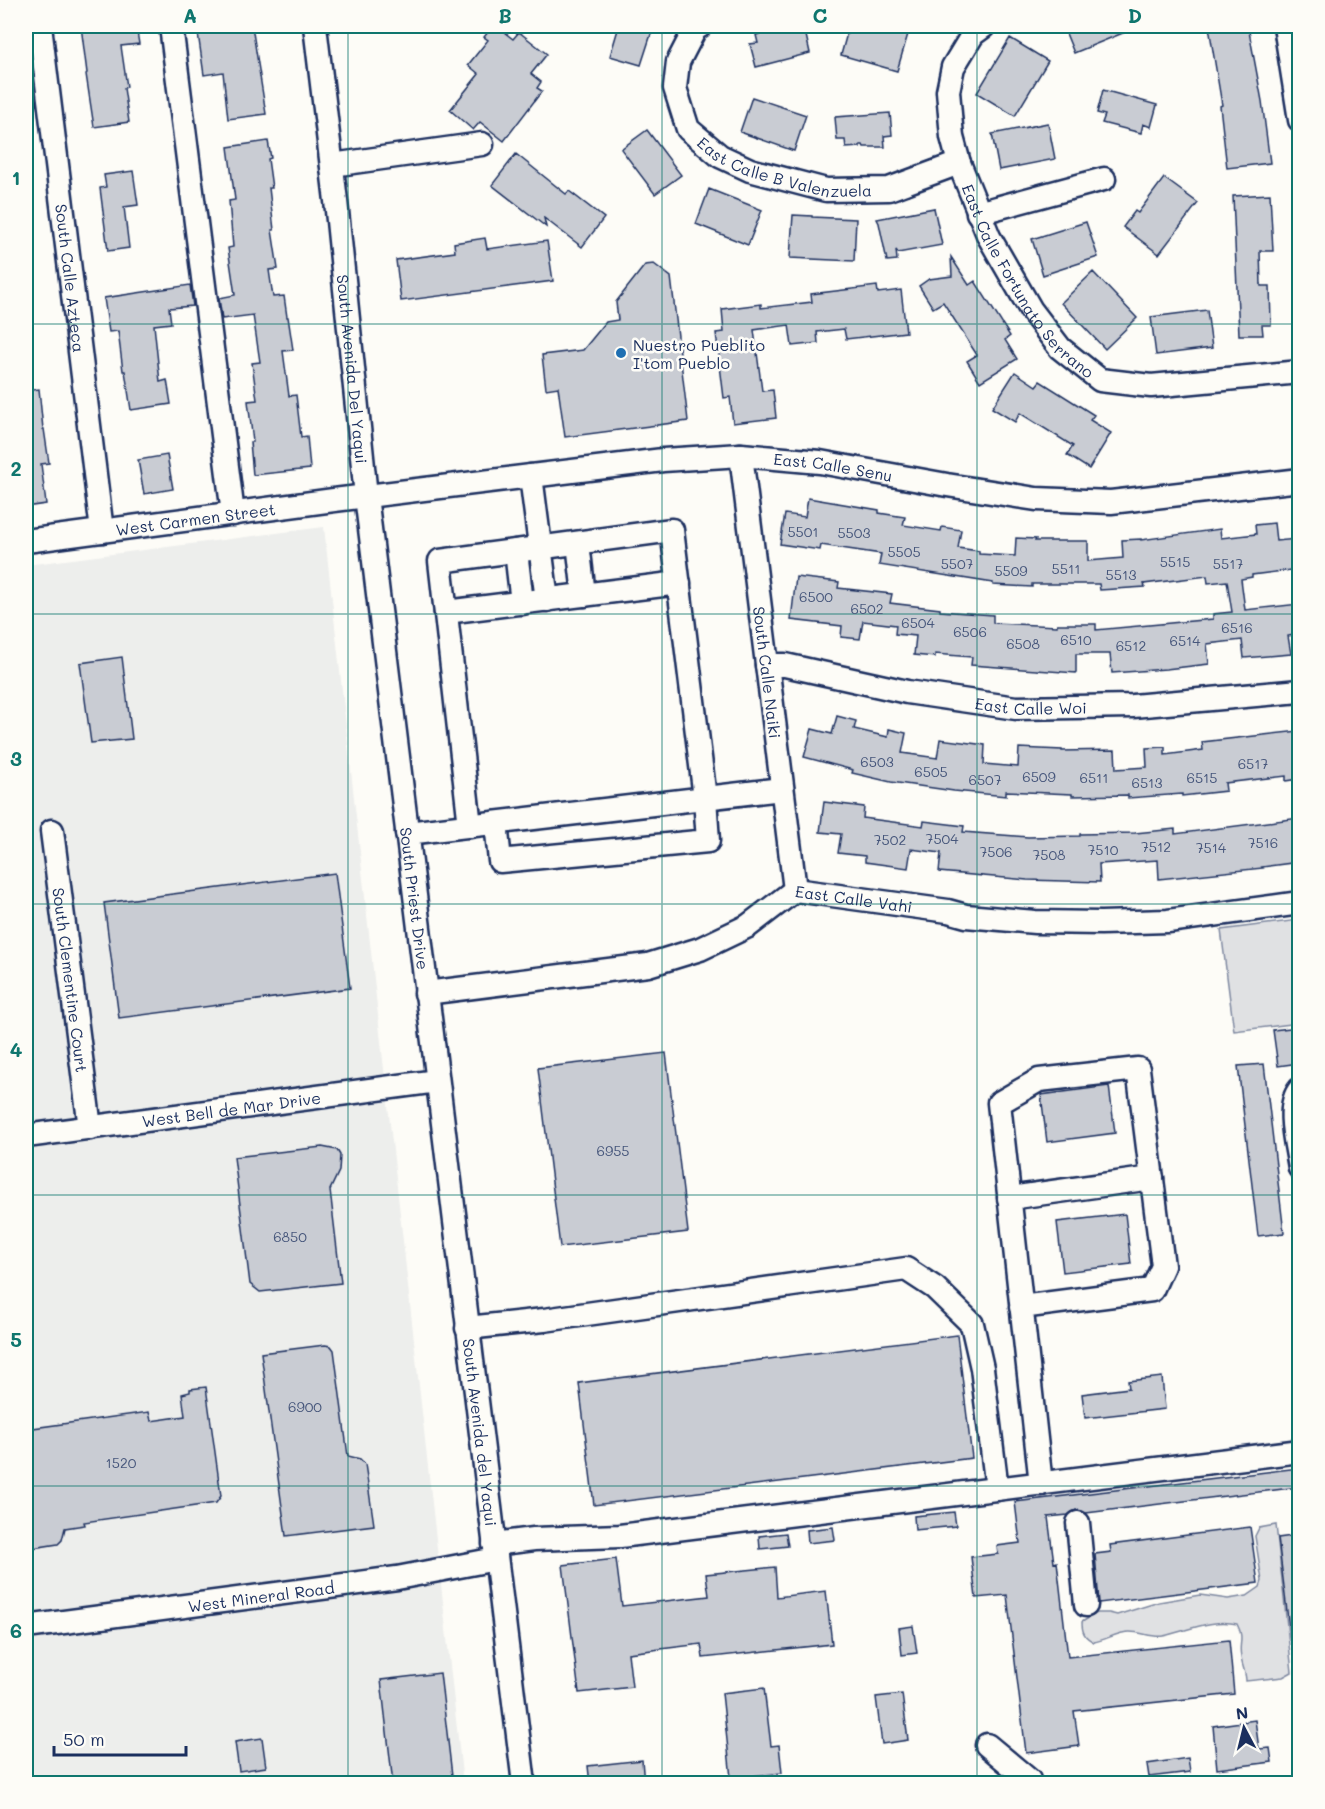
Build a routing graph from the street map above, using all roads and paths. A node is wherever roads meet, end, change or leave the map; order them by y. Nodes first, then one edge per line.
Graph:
1 (40, 26) edge
2 (171, 26) edge
3 (315, 26) edge
4 (700, 26) edge
5 (1286, 26) edge
6 (971, 28) edge
7 (1299, 120) edge
8 (482, 144) dead end
9 (959, 163) junction
10 (332, 165) junction
11 (1104, 179) dead end
12 (978, 213) junction
13 (1299, 372) edge
14 (741, 455) junction
15 (531, 476) junction
16 (1299, 480) edge
17 (366, 496) junction
18 (233, 514) junction
19 (102, 531) junction
20 (26, 541) edge
21 (578, 543) junction
22 (540, 548) junction
23 (516, 551) junction
24 (679, 583) junction
25 (584, 595) junction
26 (547, 600) junction
27 (522, 603) junction
28 (446, 612) junction
29 (767, 665) junction
30 (1299, 691) edge
31 (392, 713) joint
32 (782, 789) junction
33 (705, 798) junction
34 (496, 823) junction
35 (470, 826) junction
36 (52, 831) dead end
37 (406, 833) junction
38 (795, 890) junction
39 (1299, 903) edge
40 (426, 993) junction
41 (437, 1081) junction
42 (1299, 1089) edge
43 (90, 1128) junction
44 (26, 1136) edge
45 (1299, 1168) edge
46 (1152, 1178) junction
47 (1010, 1198) junction
48 (1021, 1307) junction
49 (467, 1329) junction
50 (1299, 1451) edge
51 (1041, 1484) junction
52 (997, 1489) junction
53 (1078, 1523) dead end
54 (495, 1552) junction
55 (1086, 1605) dead end
56 (26, 1627) edge
57 (987, 1745) dead end
58 (524, 1784) edge
59 (1029, 1784) edge

1 - 19 street, South Calle Azteca
2 - 18 street
3 - 10 street, South Avenida Del Yaqui
4 - 9 street, East Calle B Valenzuela
5 - 7 street
6 - 9 street, East Calle Fortunato Serrano
8 - 10 street
9 - 12 street, East Calle Fortunato Serrano
10 - 17 street, South Avenida Del Yaqui
11 - 12 street
12 - 13 street, East Calle Fortunato Serrano
14 - 15 street, East Calle Senu
14 - 16 street, East Calle Senu
14 - 29 street, South Calle Naiki
15 - 17 street, East Calle Senu
15 - 22 street
17 - 18 street, West Carmen Street
17 - 31 street, South Avenida Del Yaqui
18 - 19 street, West Carmen Street
19 - 20 street, West Carmen Street
21 - 22 street
21 - 24 street
21 - 25 street
22 - 23 street
22 - 26 street
23 - 27 street
23 - 28 street
24 - 25 street
24 - 33 street
25 - 26 street
26 - 27 street
27 - 28 street
28 - 35 street
29 - 30 street, East Calle Woi
29 - 32 street, South Calle Naiki
31 - 37 street, South Priest Drive
32 - 33 street
32 - 38 street, South Calle Naiki
33 - 34 street
33 - 34 street
34 - 35 street
35 - 37 street
36 - 43 street, South Clementine Court
37 - 40 street, South Priest Drive
38 - 39 street, East Calle Vahi
38 - 40 street, East Calle Vahi
40 - 41 street, South Priest Drive
41 - 43 street, West Bell de Mar Drive
41 - 49 street, South Avenida del Yaqui
42 - 45 street
43 - 44 street, West Bell de Mar Drive
46 - 47 street
46 - 47 street
46 - 48 street
47 - 48 street
48 - 51 street
49 - 52 street
49 - 54 street, South Avenida del Yaqui
50 - 51 street, West Mineral Road
51 - 52 street, West Mineral Road
52 - 54 street, West Mineral Road
53 - 55 street
54 - 56 street, West Mineral Road
54 - 58 street, South Avenida del Yaqui
57 - 59 street

